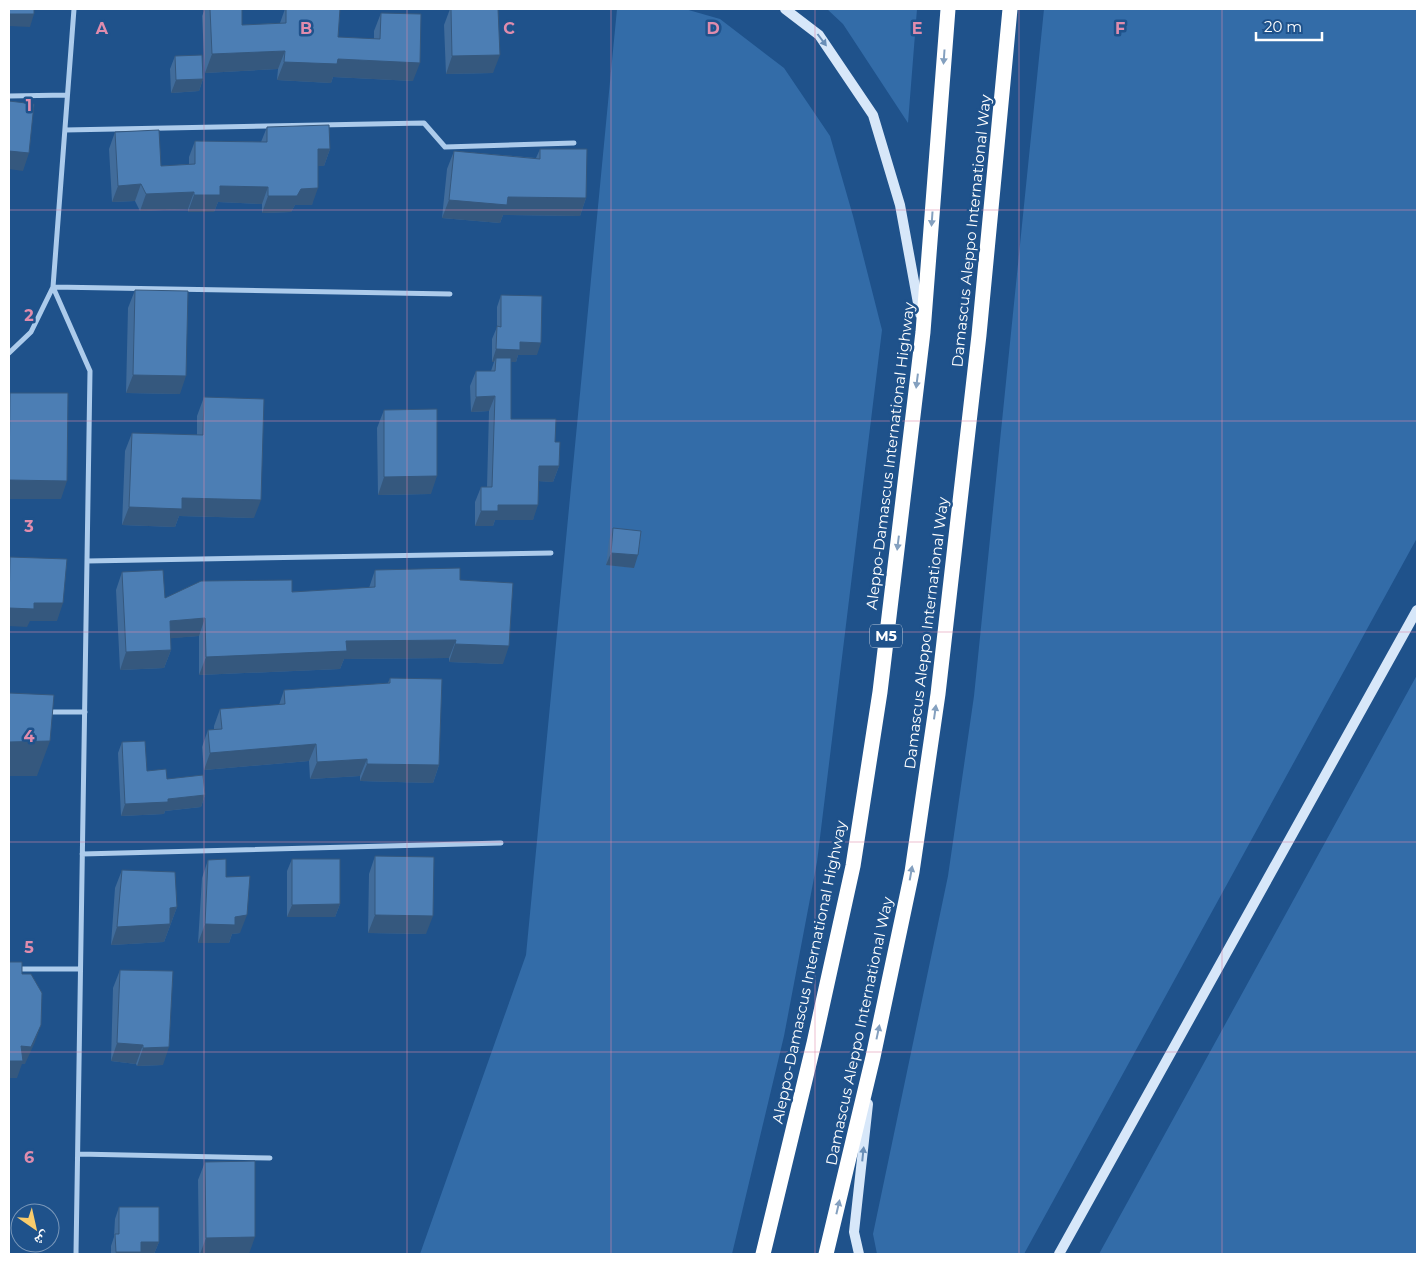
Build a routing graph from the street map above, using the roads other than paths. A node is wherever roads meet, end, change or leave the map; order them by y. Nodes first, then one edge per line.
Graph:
1 (74, 9) edge
2 (785, 9) edge
3 (948, 9) edge
4 (1010, 9) edge
5 (67, 95) junction
6 (9, 96) edge
7 (65, 130) junction
8 (574, 143) dead end
9 (53, 287) junction
10 (450, 294) dead end
11 (923, 332) junction
12 (9, 353) edge
13 (552, 553) dead end
14 (87, 561) junction
15 (1417, 610) edge
16 (37, 712) edge
17 (85, 712) junction
18 (501, 843) dead end
19 (82, 854) junction
20 (9, 969) edge
21 (80, 969) junction
22 (873, 1057) junction
23 (78, 1154) junction
24 (270, 1158) dead end
25 (76, 1254) edge
26 (763, 1254) edge
27 (826, 1254) edge
28 (859, 1254) edge
29 (1059, 1254) edge

1 - 5 street
2 -> 11 main road
3 -> 11 highway, Aleppo-Damascus International Highway / M5
22 -> 4 highway, Damascus Aleppo International Way
5 - 6 street
5 - 7 street
7 - 8 street
7 - 9 street
9 - 10 street
9 - 12 street
9 - 14 street
11 -> 26 highway, Aleppo-Damascus International Highway / M5
13 - 14 street
14 - 17 street
15 - 29 main road
16 - 17 street
17 - 19 street
18 - 19 street
19 - 21 street
20 - 21 street
21 - 23 street
27 -> 22 highway, Damascus Aleppo International Way
28 -> 22 main road
23 - 24 street
23 - 25 street

